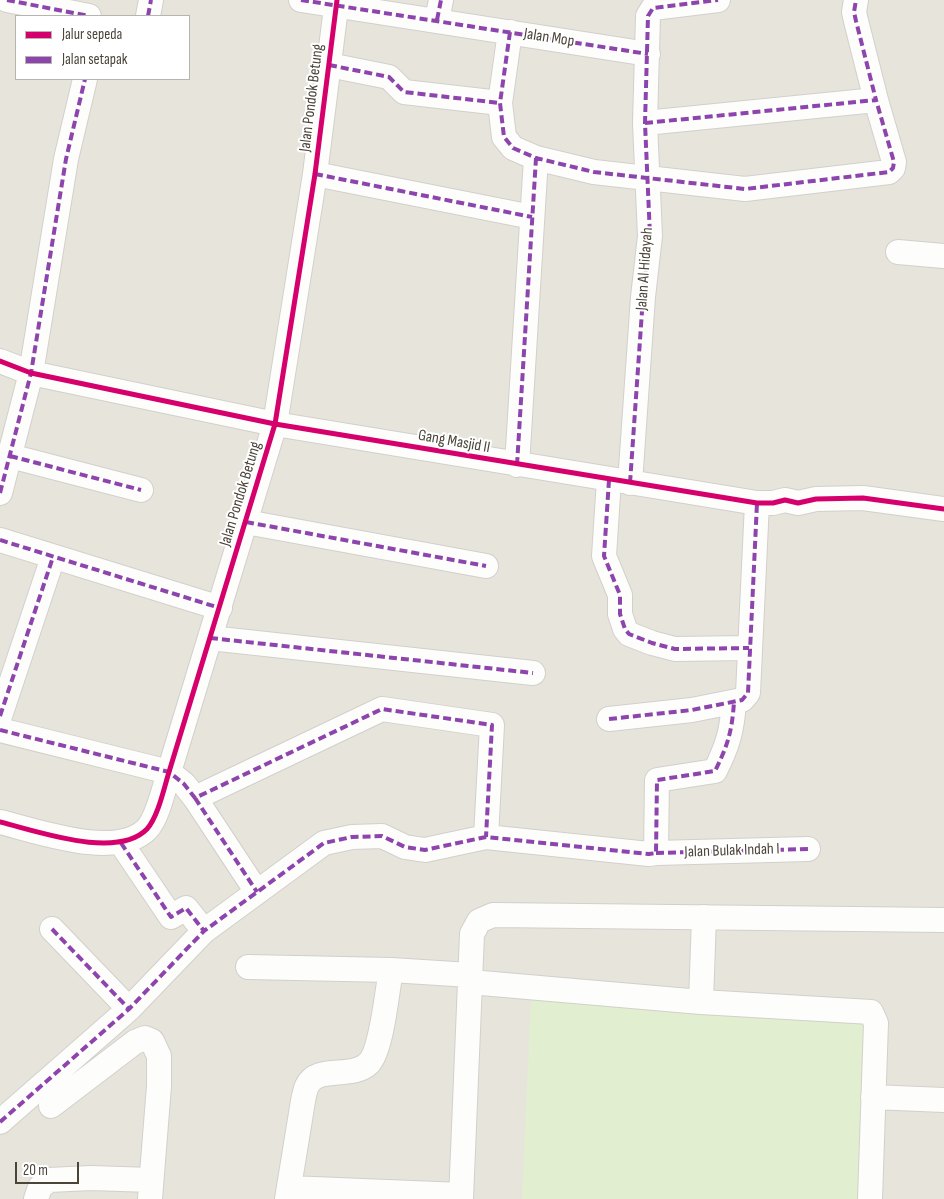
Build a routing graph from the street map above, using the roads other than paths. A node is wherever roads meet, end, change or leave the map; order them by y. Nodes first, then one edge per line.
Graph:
1 (7, 0) edge
2 (151, 0) edge
3 (301, 0) edge
4 (718, 0) edge
5 (856, 0) edge
6 (337, 2) edge
7 (439, 10) edge
8 (84, 15) edge
9 (148, 15) edge
10 (510, 32) junction
11 (648, 54) junction
12 (329, 65) junction
13 (85, 80) edge
14 (876, 100) junction
15 (500, 103) junction
16 (645, 123) junction
17 (536, 158) junction
18 (315, 174) junction
19 (647, 178) junction
20 (532, 217) junction
21 (898, 252) dead end
22 (944, 256) edge
23 (0, 362) edge
24 (30, 373) junction
25 (275, 424) junction
26 (10, 456) junction
27 (517, 465) junction
28 (619, 482) junction
29 (141, 490) dead end
30 (0, 493) edge
31 (757, 503) junction
32 (944, 509) edge
33 (246, 522) junction
34 (0, 540) edge
35 (53, 557) junction
36 (486, 566) dead end
37 (220, 608) junction
38 (210, 638) junction
39 (749, 648) junction
40 (534, 673) dead end
41 (734, 702) junction
42 (0, 716) edge
43 (609, 718) dead end
44 (0, 730) edge
45 (169, 772) junction
46 (195, 798) junction
47 (0, 822) edge
48 (486, 837) junction
49 (121, 843) junction
50 (808, 849) dead end
51 (656, 853) junction
52 (257, 892) junction
53 (704, 917) junction
54 (944, 920) edge
55 (52, 929) dead end
56 (204, 931) junction
57 (248, 967) dead end
58 (391, 970) junction
59 (470, 979) junction
60 (701, 1002) junction
61 (130, 1009) junction
62 (873, 1097) junction
63 (944, 1100) edge
64 (50, 1106) dead end
65 (0, 1122) edge
66 (151, 1189) edge
67 (288, 1194) edge
68 (461, 1197) edge
69 (36, 1199) edge
70 (870, 1199) edge

1 - 8 street
2 - 9 street
3 - 6 street
4 - 11 street
5 - 14 street
6 - 7 street, Jalan Mop
6 - 12 street, Jalan Pondok Betung
7 - 10 street, Jalan Mop
10 - 11 street, Jalan Mop
10 - 15 street
11 - 16 street, Jalan Al Hidayah
12 - 15 street
12 - 18 street, Jalan Pondok Betung
13 - 24 street
14 - 16 street
14 - 19 street
15 - 17 street
16 - 19 street, Jalan Al Hidayah
17 - 19 street
17 - 20 street
18 - 20 street
18 - 25 street, Jalan Pondok Betung
19 - 28 street, Jalan Al Hidayah
20 - 27 street
21 - 22 street
23 - 24 street, Gang Masjid II
24 - 25 street, Gang Masjid II
24 - 26 street
25 - 27 street, Gang Masjid II
25 - 33 street, Jalan Pondok Betung
26 - 29 street
26 - 30 street
27 - 28 street, Gang Masjid II
28 - 31 street, Gang Masjid II
28 - 39 street, Jalan Al Hidayah
31 - 32 street, Gang Masjid II
31 - 39 street
33 - 36 street
33 - 37 street, Jalan Pondok Betung
34 - 35 street
35 - 37 street
35 - 42 street
37 - 38 street, Jalan Pondok Betung
38 - 40 street
38 - 45 street, Jalan Pondok Betung
39 - 41 street
41 - 43 street
41 - 51 street
44 - 45 street
45 - 46 street
45 - 49 street, Jalan Pondok Betung
46 - 48 street
46 - 52 street
47 - 49 street, Jalan Pondok Betung
48 - 51 street, Jalan Bulak Indah I
48 - 52 street, Jalan Bulak Indah I
49 - 56 street
50 - 51 street, Jalan Bulak Indah I
52 - 56 street, Jalan Bulak Indah I
53 - 54 street
53 - 59 street
53 - 60 street
55 - 61 street
56 - 61 street, Jalan Bulak Indah I
57 - 58 street
58 - 59 street
58 - 67 street
59 - 60 street
59 - 68 street
60 - 62 street
61 - 65 street, Jalan Bulak Indah I
62 - 63 street
62 - 70 street
64 - 66 street
66 - 69 street
67 - 68 street

